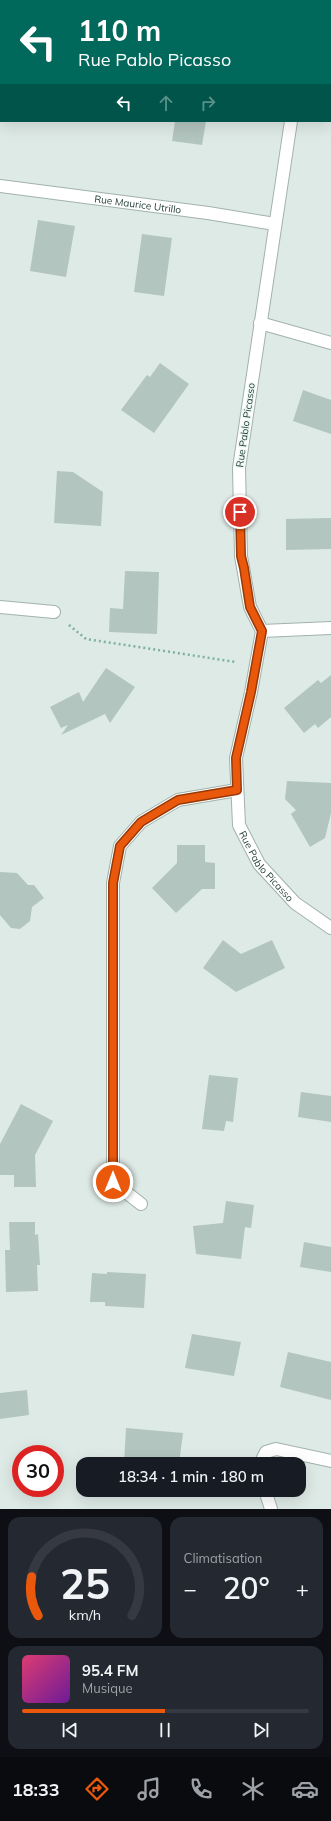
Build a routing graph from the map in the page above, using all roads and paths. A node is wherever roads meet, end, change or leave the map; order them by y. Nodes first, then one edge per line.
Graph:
1 (291, 122) edge
2 (0, 186) edge
3 (275, 224) junction
4 (260, 323) junction
5 (331, 343) edge
6 (0, 607) edge
7 (54, 612) joint
8 (331, 628) edge
9 (262, 631) junction
10 (255, 665) junction
11 (237, 790) junction
12 (331, 928) edge
13 (141, 1204) dead end
14 (264, 1457) edge
15 (331, 1461) edge
16 (267, 1497) edge
17 (271, 1509) edge

1 - 3 street, Rue Pablo Picasso
2 - 3 street, Rue Maurice Utrillo
3 - 4 street, Rue Pablo Picasso
4 - 5 street
4 - 9 street, Rue Pablo Picasso
6 - 7 street
7 - 10 path
8 - 9 street
9 - 10 street, Rue Pablo Picasso
10 - 11 street, Rue Pablo Picasso
11 - 12 street, Rue Pablo Picasso
11 - 13 street
14 - 15 street
16 - 17 street

